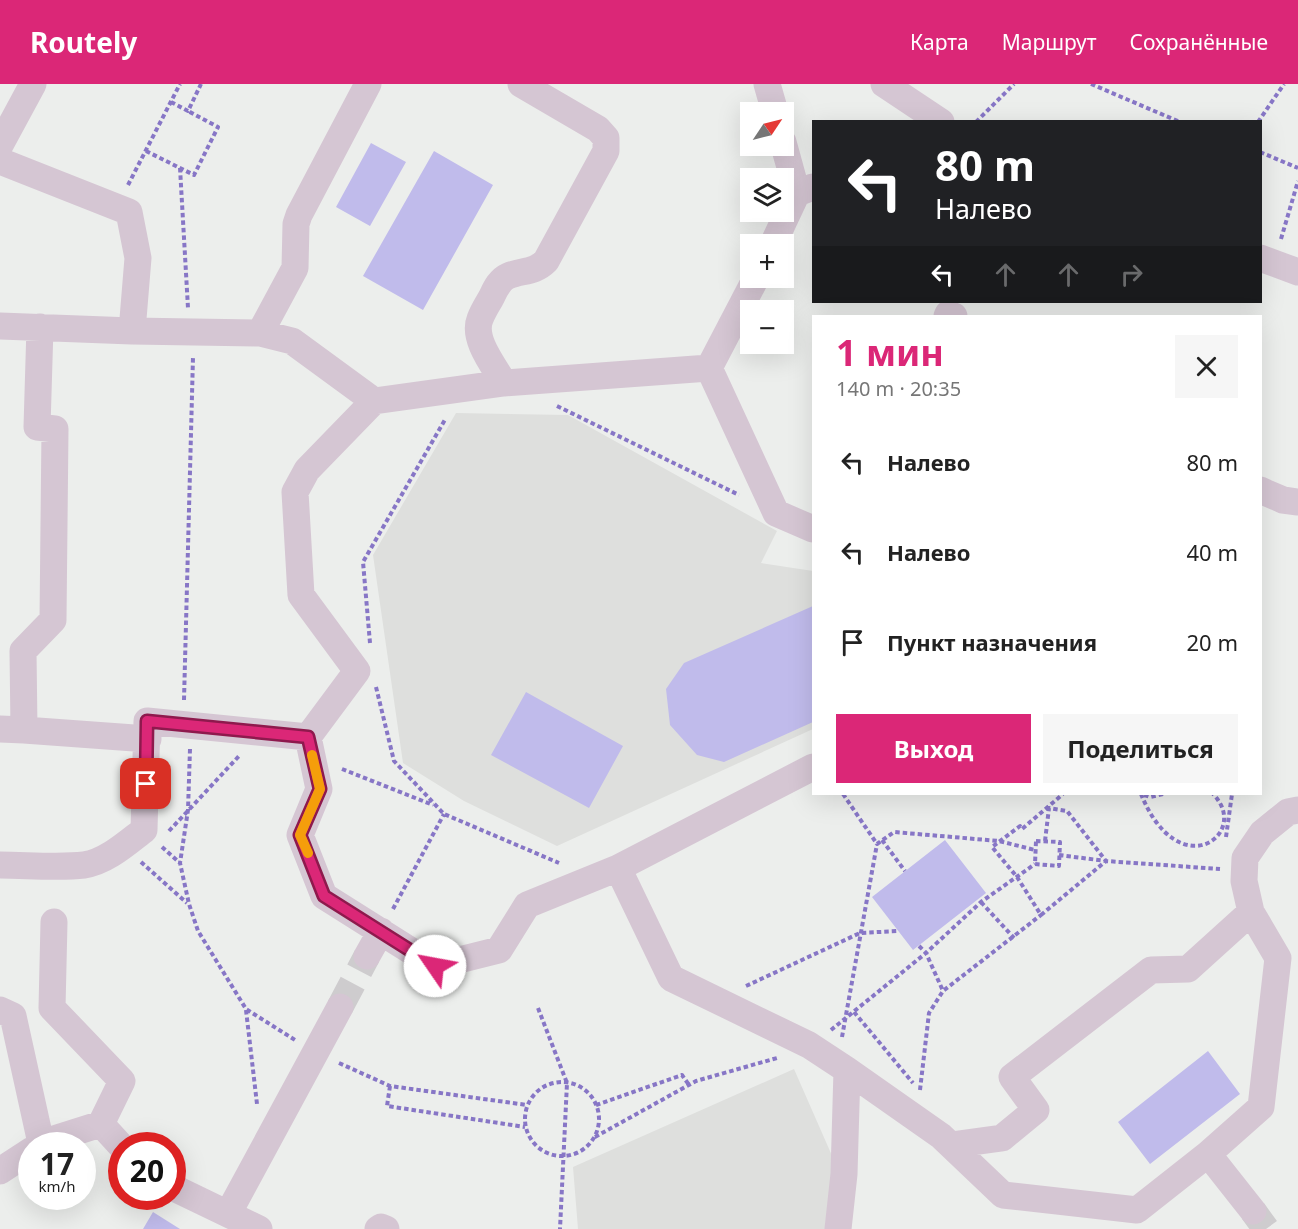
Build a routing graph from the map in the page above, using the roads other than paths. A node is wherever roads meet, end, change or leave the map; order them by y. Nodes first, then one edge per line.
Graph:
1 (33, 84) edge
2 (368, 84) edge
3 (521, 84) edge
4 (767, 84) edge
5 (884, 84) edge
6 (772, 102) edge
7 (937, 120) edge
8 (0, 145) edge
9 (789, 156) edge
10 (0, 161) edge
11 (805, 190) edge
12 (779, 234) edge
13 (751, 288) edge
14 (0, 326) edge
15 (40, 327) junction
16 (132, 331) junction
17 (260, 333) junction
18 (709, 368) junction
19 (504, 382) junction
20 (374, 401) junction
21 (1262, 491) edge
22 (1298, 502) edge
23 (812, 529) edge
24 (12, 729) edge
25 (148, 739) junction
26 (310, 748) junction
27 (812, 768) edge
28 (1298, 810) edge
29 (0, 865) edge
30 (606, 873) junction
31 (1251, 912) junction
32 (54, 922) dead end
33 (381, 931) junction
34 (367, 956) tunnel mouth
35 (340, 1007) tunnel mouth
36 (0, 1010) edge
37 (843, 1067) junction
38 (100, 1124) junction
39 (34, 1132) edge
40 (77, 1132) edge
41 (108, 1132) edge
42 (951, 1145) junction
43 (1208, 1154) junction
44 (18, 1159) edge
45 (0, 1172) edge
46 (186, 1194) edge
47 (1253, 1211) tunnel mouth
48 (228, 1214) junction
49 (259, 1229) edge
50 (378, 1229) edge
51 (386, 1229) edge
52 (838, 1229) edge

1 - 8 street
2 - 17 street
3 - 19 street
4 - 6 street
5 - 7 street
9 - 11 street
10 - 16 street
11 - 12 street
13 - 18 street
14 - 15 street
15 - 16 street
15 - 24 street
16 - 17 street
17 - 20 street
18 - 19 street
18 - 23 street
19 - 20 street
20 - 26 street
21 - 22 street
24 - 25 street
25 - 26 street
25 - 29 street
26 - 33 street
27 - 30 street
28 - 31 street
30 - 33 street
30 - 37 street
31 - 42 street
31 - 43 street
32 - 38 street
33 - 34 street
35 - 48 street
36 - 39 street
37 - 42 street
37 - 52 street
38 - 40 street
38 - 41 street
42 - 43 street
43 - 47 street
44 - 45 street
46 - 48 street
48 - 49 street
50 - 51 street

